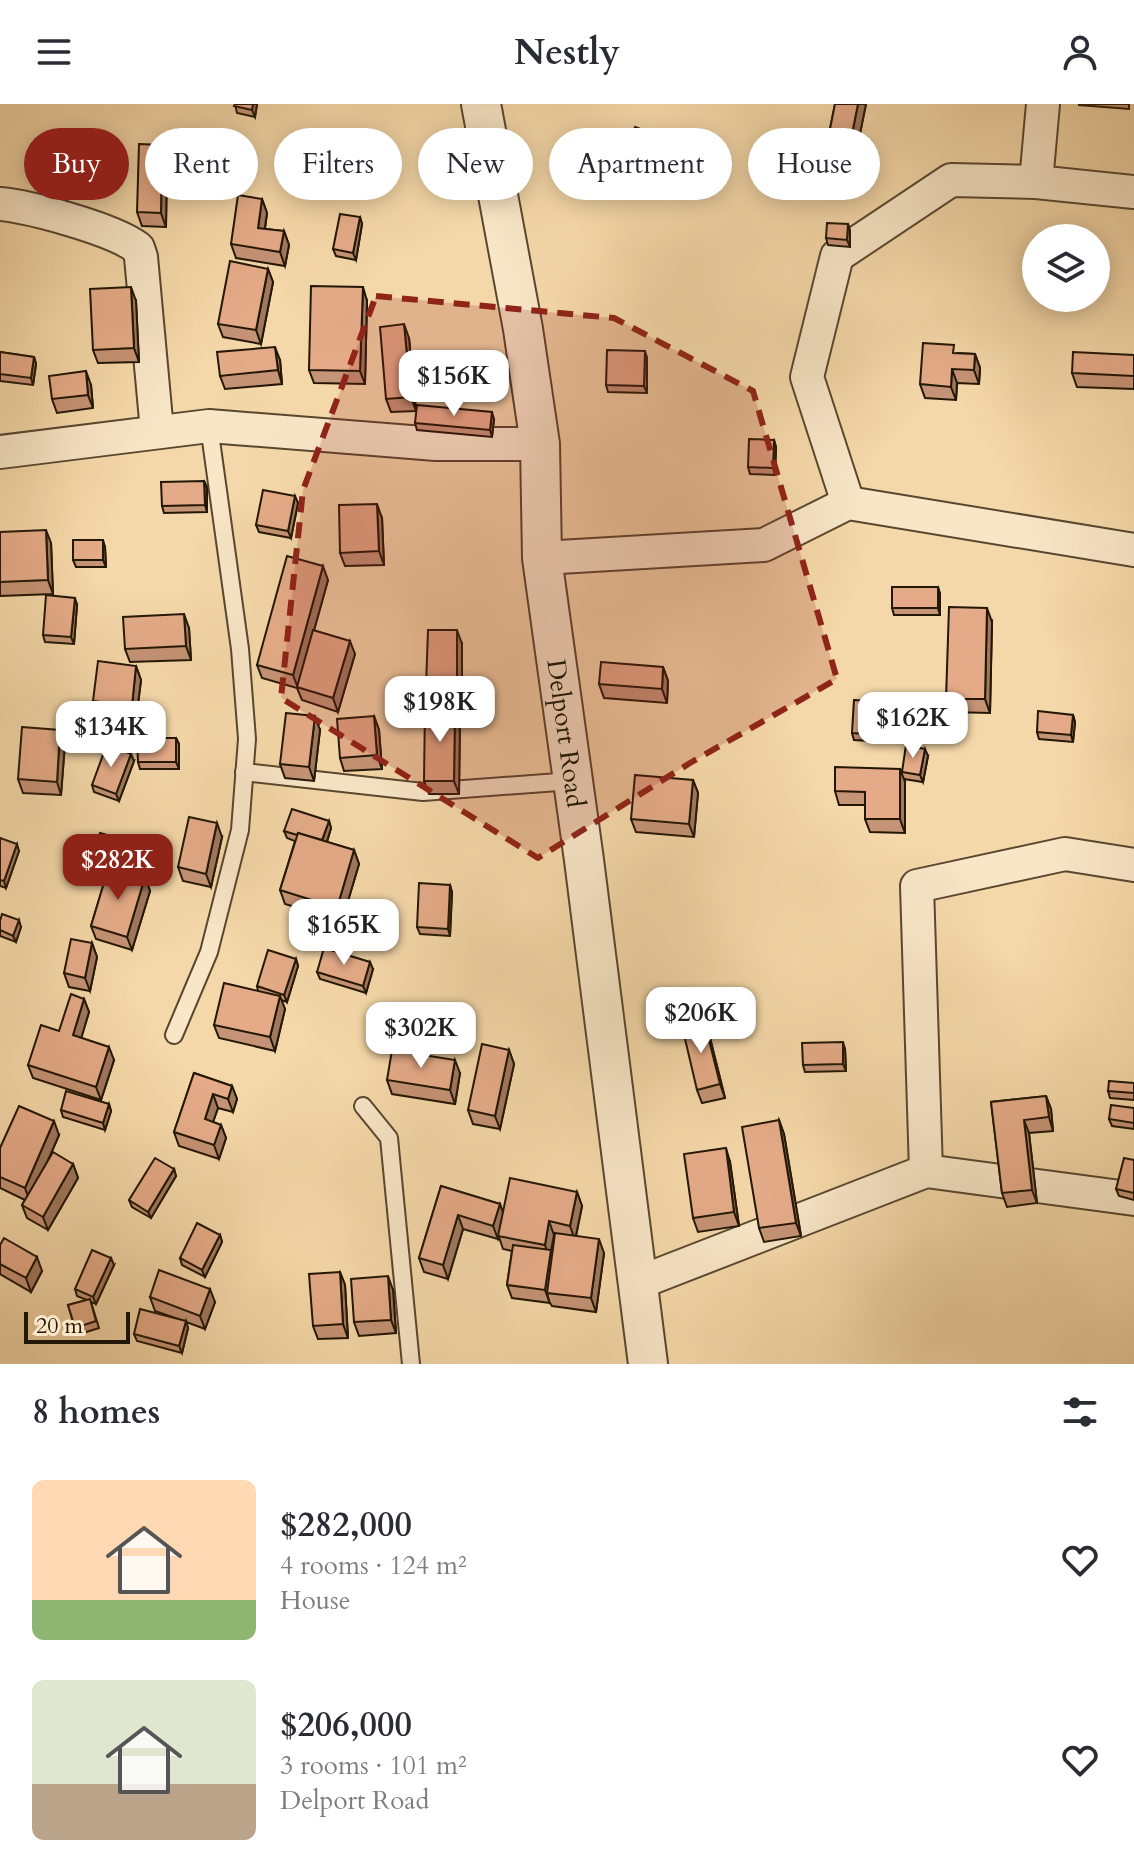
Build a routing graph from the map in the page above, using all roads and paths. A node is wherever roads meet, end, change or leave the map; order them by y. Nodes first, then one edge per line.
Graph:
1 (481, 104) edge
2 (1043, 104) edge
3 (1036, 182) junction
4 (1134, 192) edge
5 (0, 204) edge
6 (209, 426) junction
7 (157, 431) junction
8 (540, 444) junction
9 (0, 452) edge
10 (848, 503) junction
11 (1134, 550) edge
12 (542, 558) junction
13 (244, 772) junction
14 (572, 781) junction
15 (1134, 865) edge
16 (174, 1035) dead end
17 (363, 1106) dead end
18 (926, 1171) junction
19 (1134, 1199) edge
20 (638, 1283) junction
21 (411, 1364) edge
22 (648, 1364) edge

1 - 8 street, Delport Road
2 - 3 street
3 - 4 street
3 - 10 street
5 - 7 street
6 - 7 street
6 - 8 street
6 - 13 lane
7 - 9 street
8 - 12 street, Delport Road
10 - 11 street
10 - 12 street
12 - 14 street, Delport Road
13 - 14 lane
13 - 16 lane
14 - 20 street, Delport Road
15 - 18 street
17 - 21 lane
18 - 19 street
18 - 20 street
20 - 22 street, Delport Road

